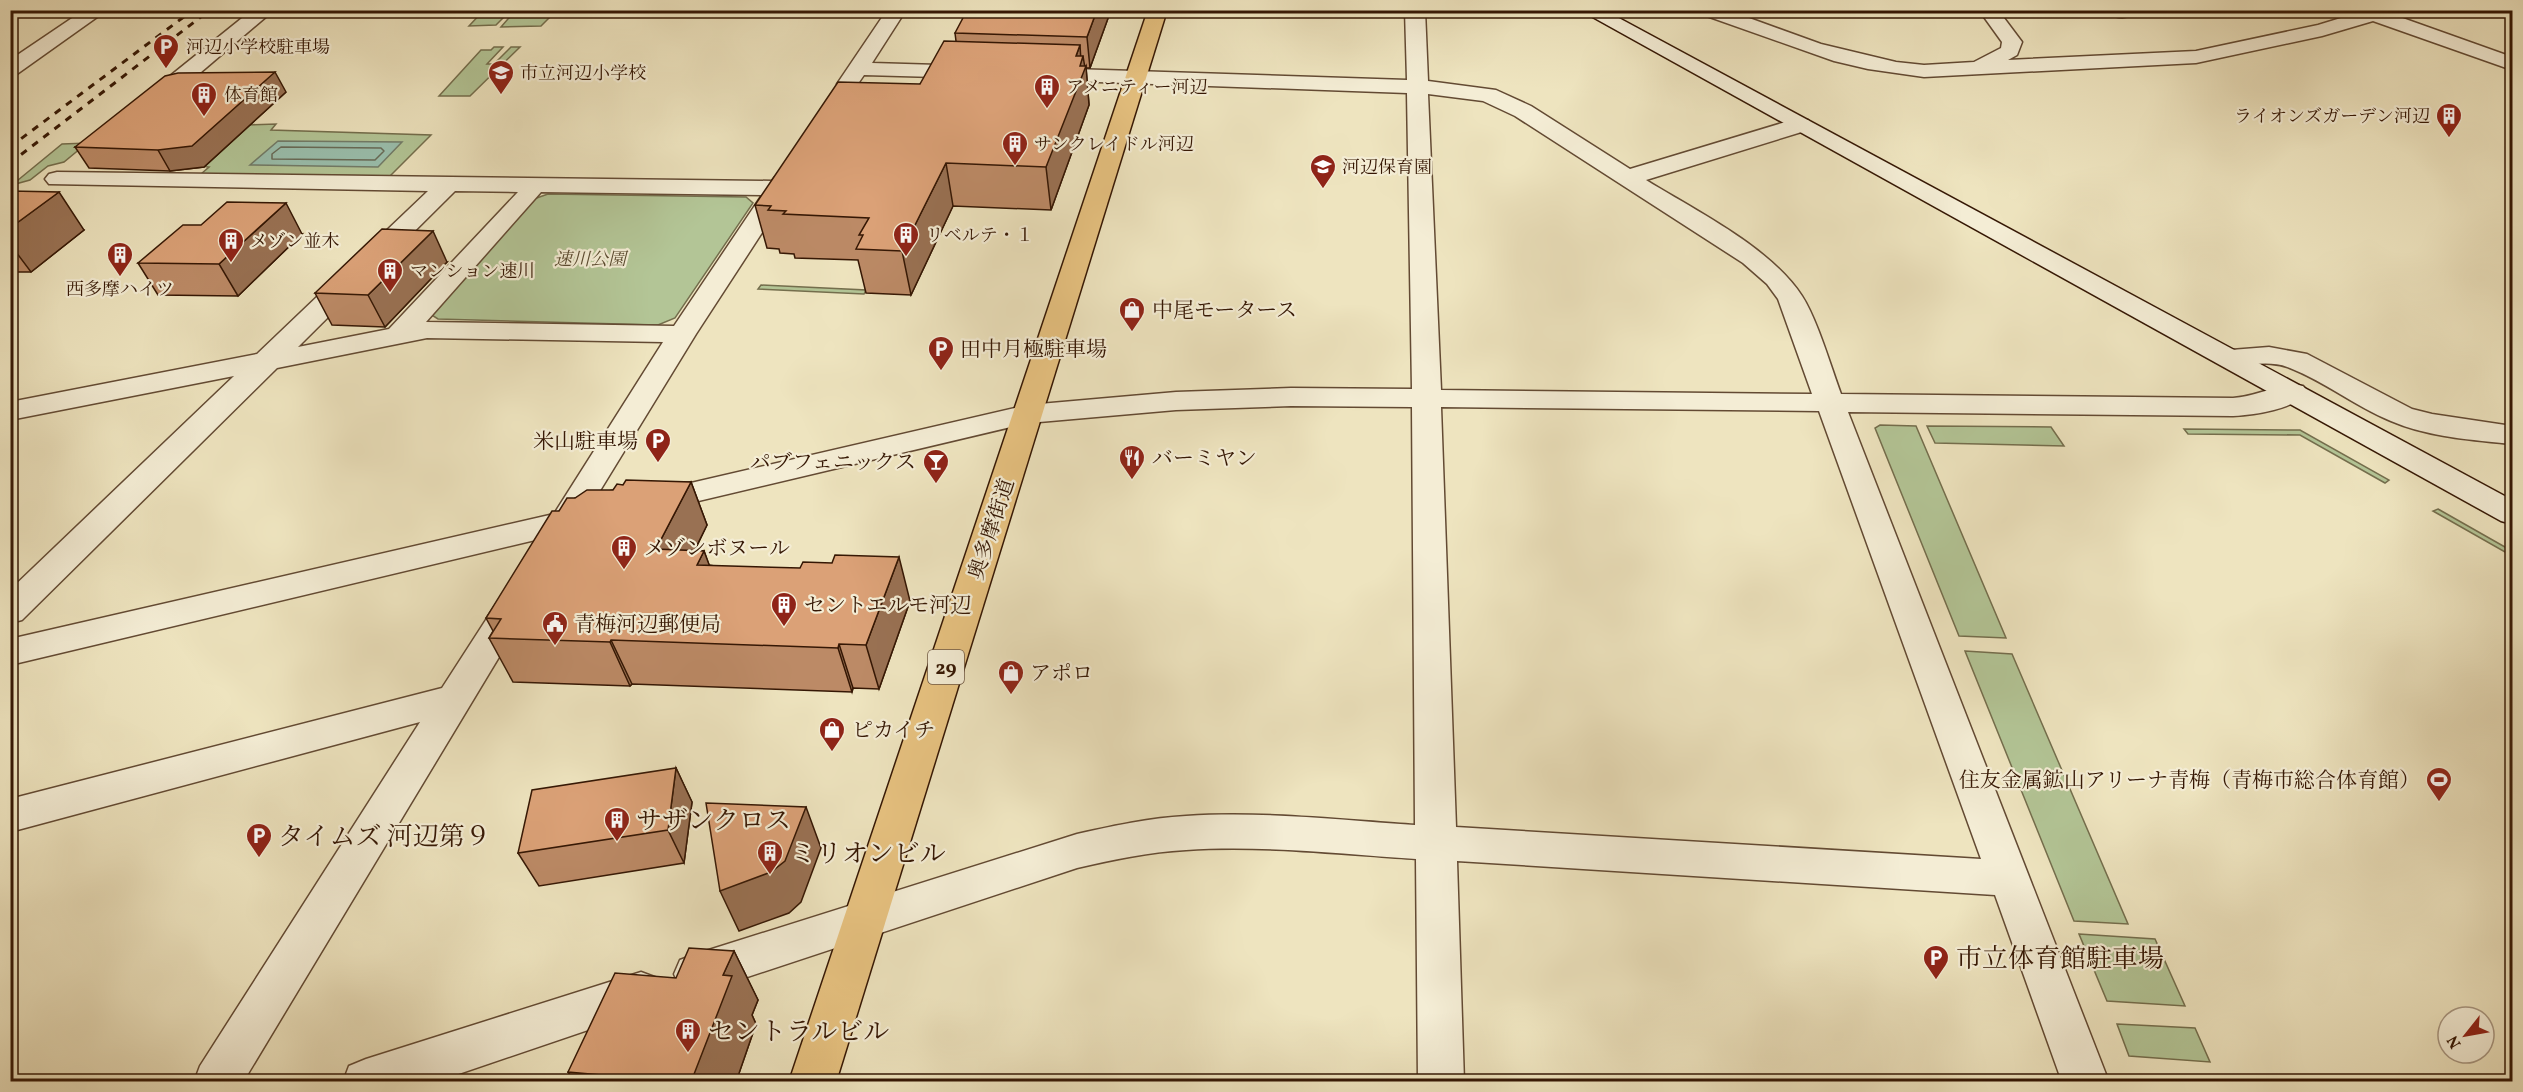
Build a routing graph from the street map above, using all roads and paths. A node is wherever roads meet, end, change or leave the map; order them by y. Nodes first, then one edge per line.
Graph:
1 (98, 10) edge
2 (265, 10) edge
3 (897, 10) edge
4 (1158, 10) edge
5 (1415, 10) edge
6 (1589, 10) edge
7 (1707, 10) edge
8 (1988, 10) edge
9 (2367, 13) edge
10 (20, 57) edge
11 (2512, 64) edge
12 (1982, 66) junction
13 (858, 69) junction
14 (10, 70) edge
15 (991, 73) edge
16 (1024, 74) edge
17 (1137, 77) junction
18 (1417, 86) junction
19 (837, 101) edge
20 (132, 118) edge
21 (1800, 125) junction
22 (798, 159) edge
23 (79, 161) edge
24 (1627, 178) junction
25 (449, 184) junction
26 (531, 185) junction
27 (779, 188) junction
28 (682, 334) junction
29 (399, 335) junction
30 (2228, 357) junction
31 (267, 361) junction
32 (2293, 392) junction
33 (1427, 399) junction
34 (1830, 401) junction
35 (10, 411) edge
36 (1028, 414) junction
37 (2512, 435) edge
38 (2512, 513) edge
39 (565, 522) junction
40 (10, 611) edge
41 (10, 652) edge
42 (455, 699) junction
43 (10, 816) edge
44 (1435, 843) junction
45 (2009, 878) junction
46 (865, 919) junction
47 (217, 1082) edge
48 (366, 1082) edge
49 (812, 1082) edge
50 (1441, 1082) edge
51 (2086, 1082) edge

1 - 10 street
2 - 20 street
3 - 13 street
4 - 17 main road, 奥多摩街道 / 29
5 - 18 street
6 - 21 street
7 - 12 street
8 - 12 street
9 - 11 street
9 - 12 street
10 - 14 street
13 - 15 street
13 - 19 street
16 - 17 street
17 - 18 street
17 - 36 main road, 奥多摩街道 / 29
18 - 24 street
18 - 33 street
21 - 24 street
21 - 30 street
22 - 27 street
23 - 25 street
24 - 34 street
25 - 26 street
25 - 31 street
26 - 27 street
26 - 29 street
27 - 28 street
28 - 29 street
28 - 39 street
29 - 31 street
30 - 32 street
30 - 37 street
31 - 35 street
31 - 40 street
32 - 34 street
32 - 38 street
33 - 34 street
33 - 36 street
33 - 44 street
34 - 45 street
36 - 39 street
36 - 46 main road, 奥多摩街道 / 29
39 - 41 street
39 - 42 street
42 - 43 street
42 - 47 street
44 - 45 street
44 - 46 street
44 - 50 street
45 - 51 street
46 - 48 street
46 - 49 main road, 奥多摩街道 / 29

